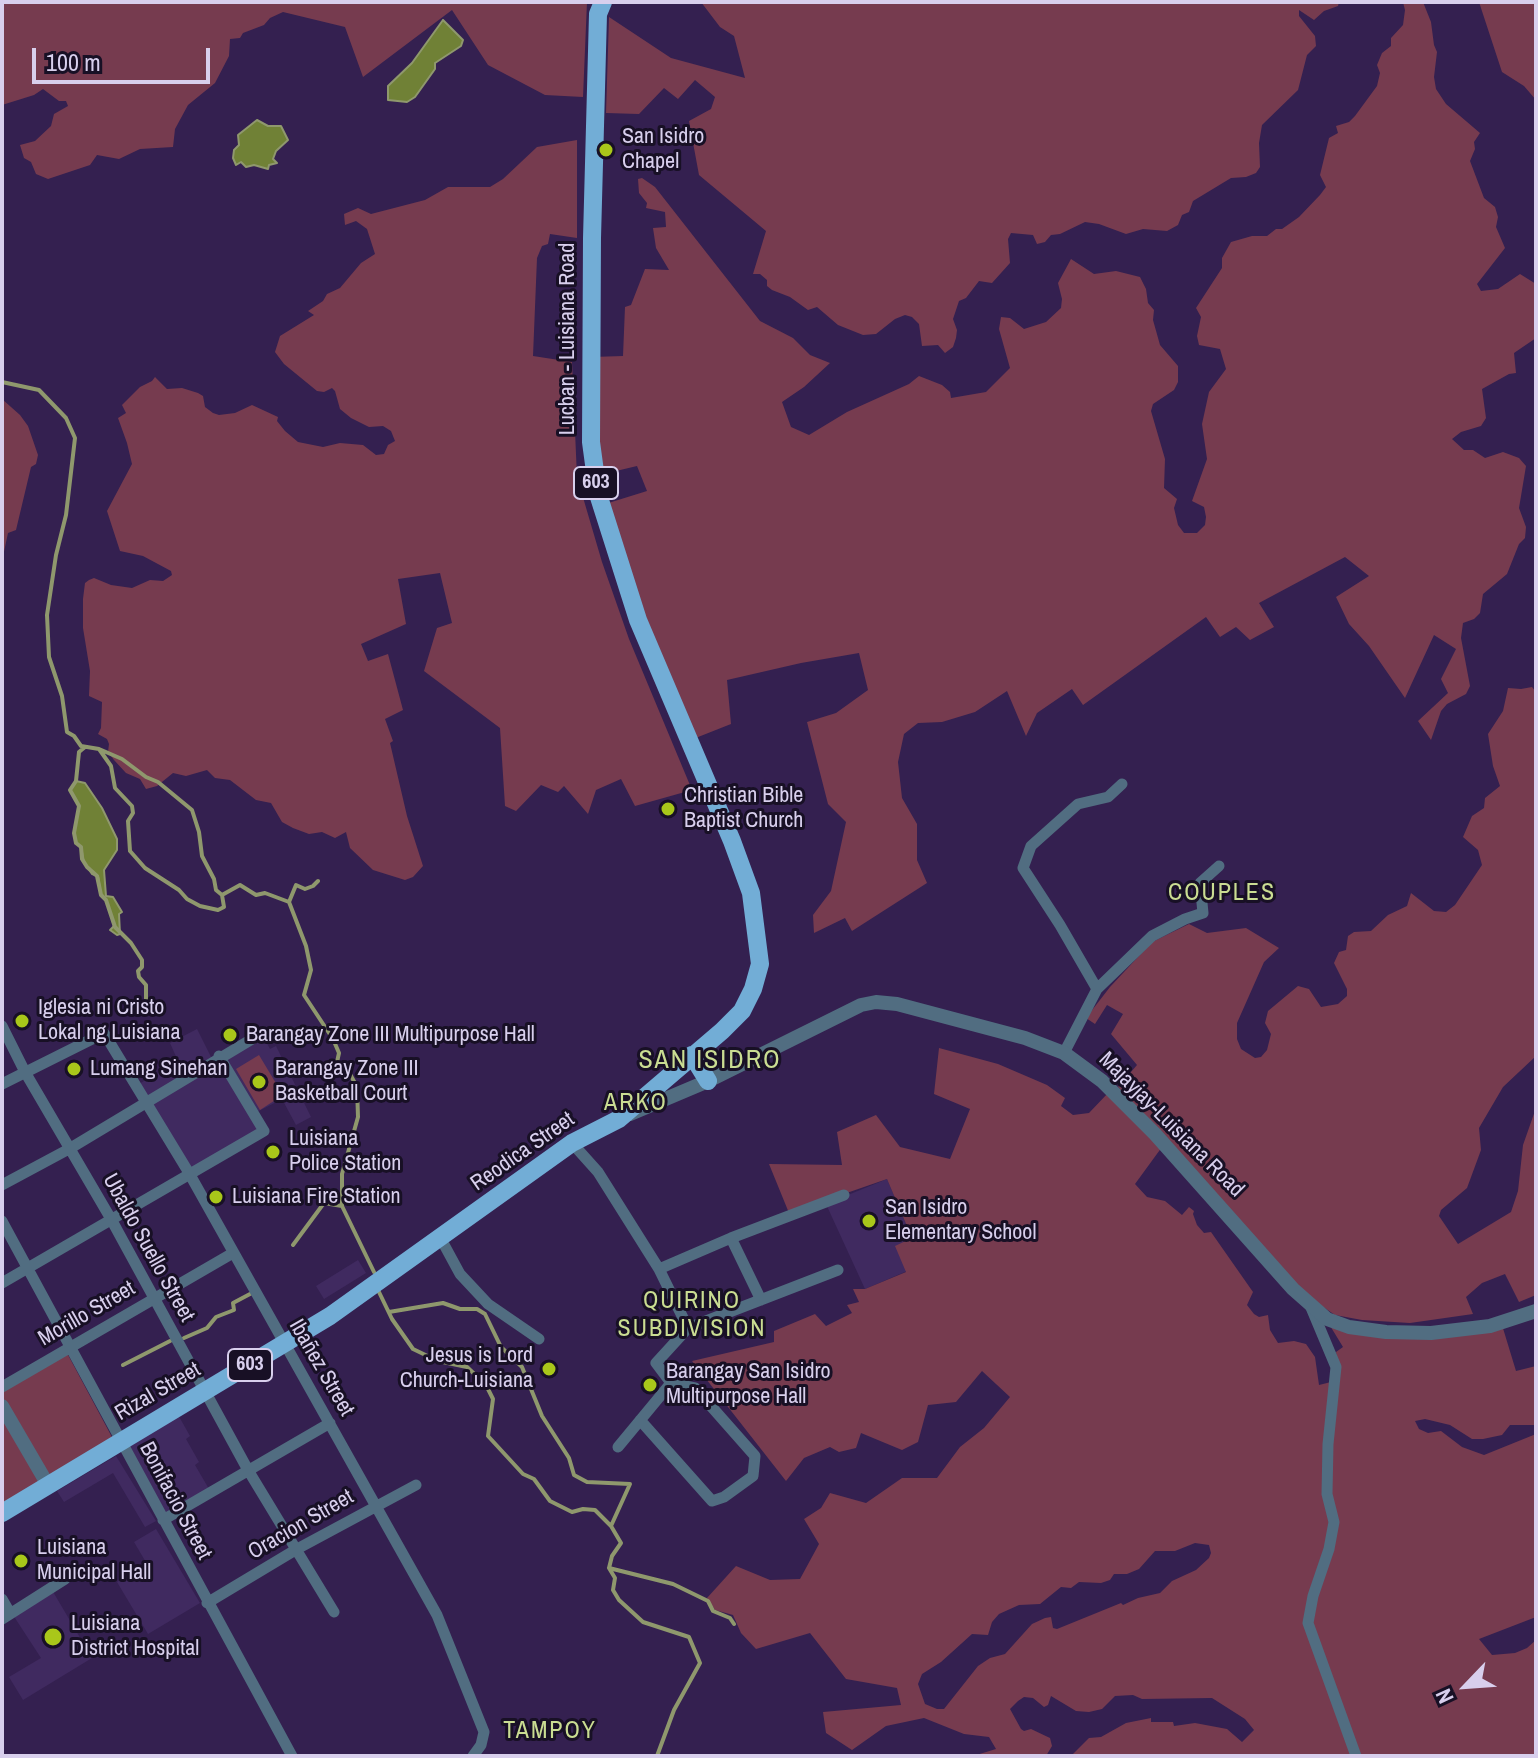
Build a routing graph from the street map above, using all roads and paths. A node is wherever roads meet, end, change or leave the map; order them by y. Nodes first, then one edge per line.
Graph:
1 (603, 2) edge
2 (1122, 784) dead end
3 (1219, 866) dead end
4 (757, 936) joint
5 (1097, 989) junction
6 (2, 1026) edge
7 (262, 1033) dead end
8 (1064, 1053) junction
9 (692, 1055) junction
10 (219, 1056) junction
11 (25, 1072) junction
12 (708, 1081) junction
13 (2, 1084) edge
14 (146, 1102) junction
15 (619, 1119) junction
16 (572, 1143) junction
17 (69, 1149) junction
18 (189, 1173) junction
19 (2, 1185) edge
20 (844, 1195) dead end
21 (111, 1219) junction
22 (2, 1221) edge
23 (731, 1238) junction
24 (441, 1239) junction
25 (233, 1253) junction
26 (28, 1268) junction
27 (659, 1269) junction
28 (838, 1270) dead end
29 (2, 1283) edge
30 (376, 1285) joint
31 (155, 1299) junction
32 (761, 1300) junction
33 (1310, 1304) junction
34 (1536, 1311) edge
35 (688, 1328) junction
36 (539, 1339) dead end
37 (284, 1344) junction
38 (69, 1348) junction
39 (671, 1383) junction
40 (2, 1387) edge
41 (205, 1393) junction
42 (2, 1406) edge
43 (640, 1420) junction
44 (330, 1423) junction
45 (120, 1442) junction
46 (618, 1447) dead end
47 (248, 1470) junction
48 (48, 1485) junction
49 (416, 1485) dead end
50 (376, 1506) junction
51 (2, 1513) edge
52 (163, 1520) junction
53 (297, 1549) junction
54 (65, 1579) dead end
55 (2, 1599) edge
56 (207, 1603) junction
57 (334, 1612) dead end
58 (6, 1616) edge
59 (292, 1756) edge
60 (473, 1756) edge
61 (1356, 1756) edge

1 - 4 main road, Lucban - Luisiana Road / 603
2 - 5 street
3 - 5 street
4 - 9 main road, Reodica Street / 603
5 - 8 street
6 - 11 street, Ubaldo Suello Street
7 - 10 street
8 - 12 street, Majayjay-Luisiana Road
8 - 33 street, Majayjay-Luisiana Road
9 - 12 main road
9 - 15 main road, Reodica Street / 603
10 - 14 street
10 - 18 street
11 - 13 street
11 - 14 street, Ibañez Street
11 - 17 street, Ubaldo Suello Street
12 - 15 street, Majayjay-Luisiana Road
14 - 17 street
14 - 18 street, Ibañez Street
15 - 16 main road, Reodica Street / 603
16 - 24 main road, Reodica Street / 603
16 - 27 street
17 - 19 street
17 - 21 street, Ubaldo Suello Street
18 - 21 street
18 - 25 street, Ibañez Street
20 - 23 street
21 - 26 street
21 - 31 street, Ubaldo Suello Street
22 - 26 street, Bonifacio Street
23 - 27 street
23 - 32 street
24 - 30 main road, Reodica Street / 603
24 - 36 street
25 - 31 street, Morillo Street
25 - 37 street, Ibañez Street
26 - 29 street
26 - 38 street, Bonifacio Street
27 - 35 street
28 - 32 street
30 - 37 main road, Rizal Street / 603
31 - 38 street, Morillo Street
31 - 41 street, Ubaldo Suello Street
32 - 35 street
33 - 34 street, Majayjay-Luisiana Road
33 - 61 street
35 - 39 street
37 - 41 main road, Rizal Street / 603
37 - 44 street, Ibañez Street
38 - 40 street, Morillo Street
38 - 45 street, Bonifacio Street
39 - 43 street
39 - 43 street
41 - 45 main road, Rizal Street / 603
41 - 47 street, Ubaldo Suello Street
42 - 48 street
43 - 46 street
44 - 47 street
44 - 50 street, Ibañez Street
45 - 48 main road, Rizal Street / 603
45 - 52 street, Bonifacio Street
47 - 52 street
47 - 53 street, Ubaldo Suello Street
48 - 51 main road, Rizal Street / 603
49 - 50 street, Oracion Street
50 - 53 street, Oracion Street
50 - 60 street, Ibañez Street
52 - 56 street, Bonifacio Street
53 - 56 street, Oracion Street
53 - 57 street, Ubaldo Suello Street
54 - 58 street
55 - 58 street
56 - 59 street, Bonifacio Street

